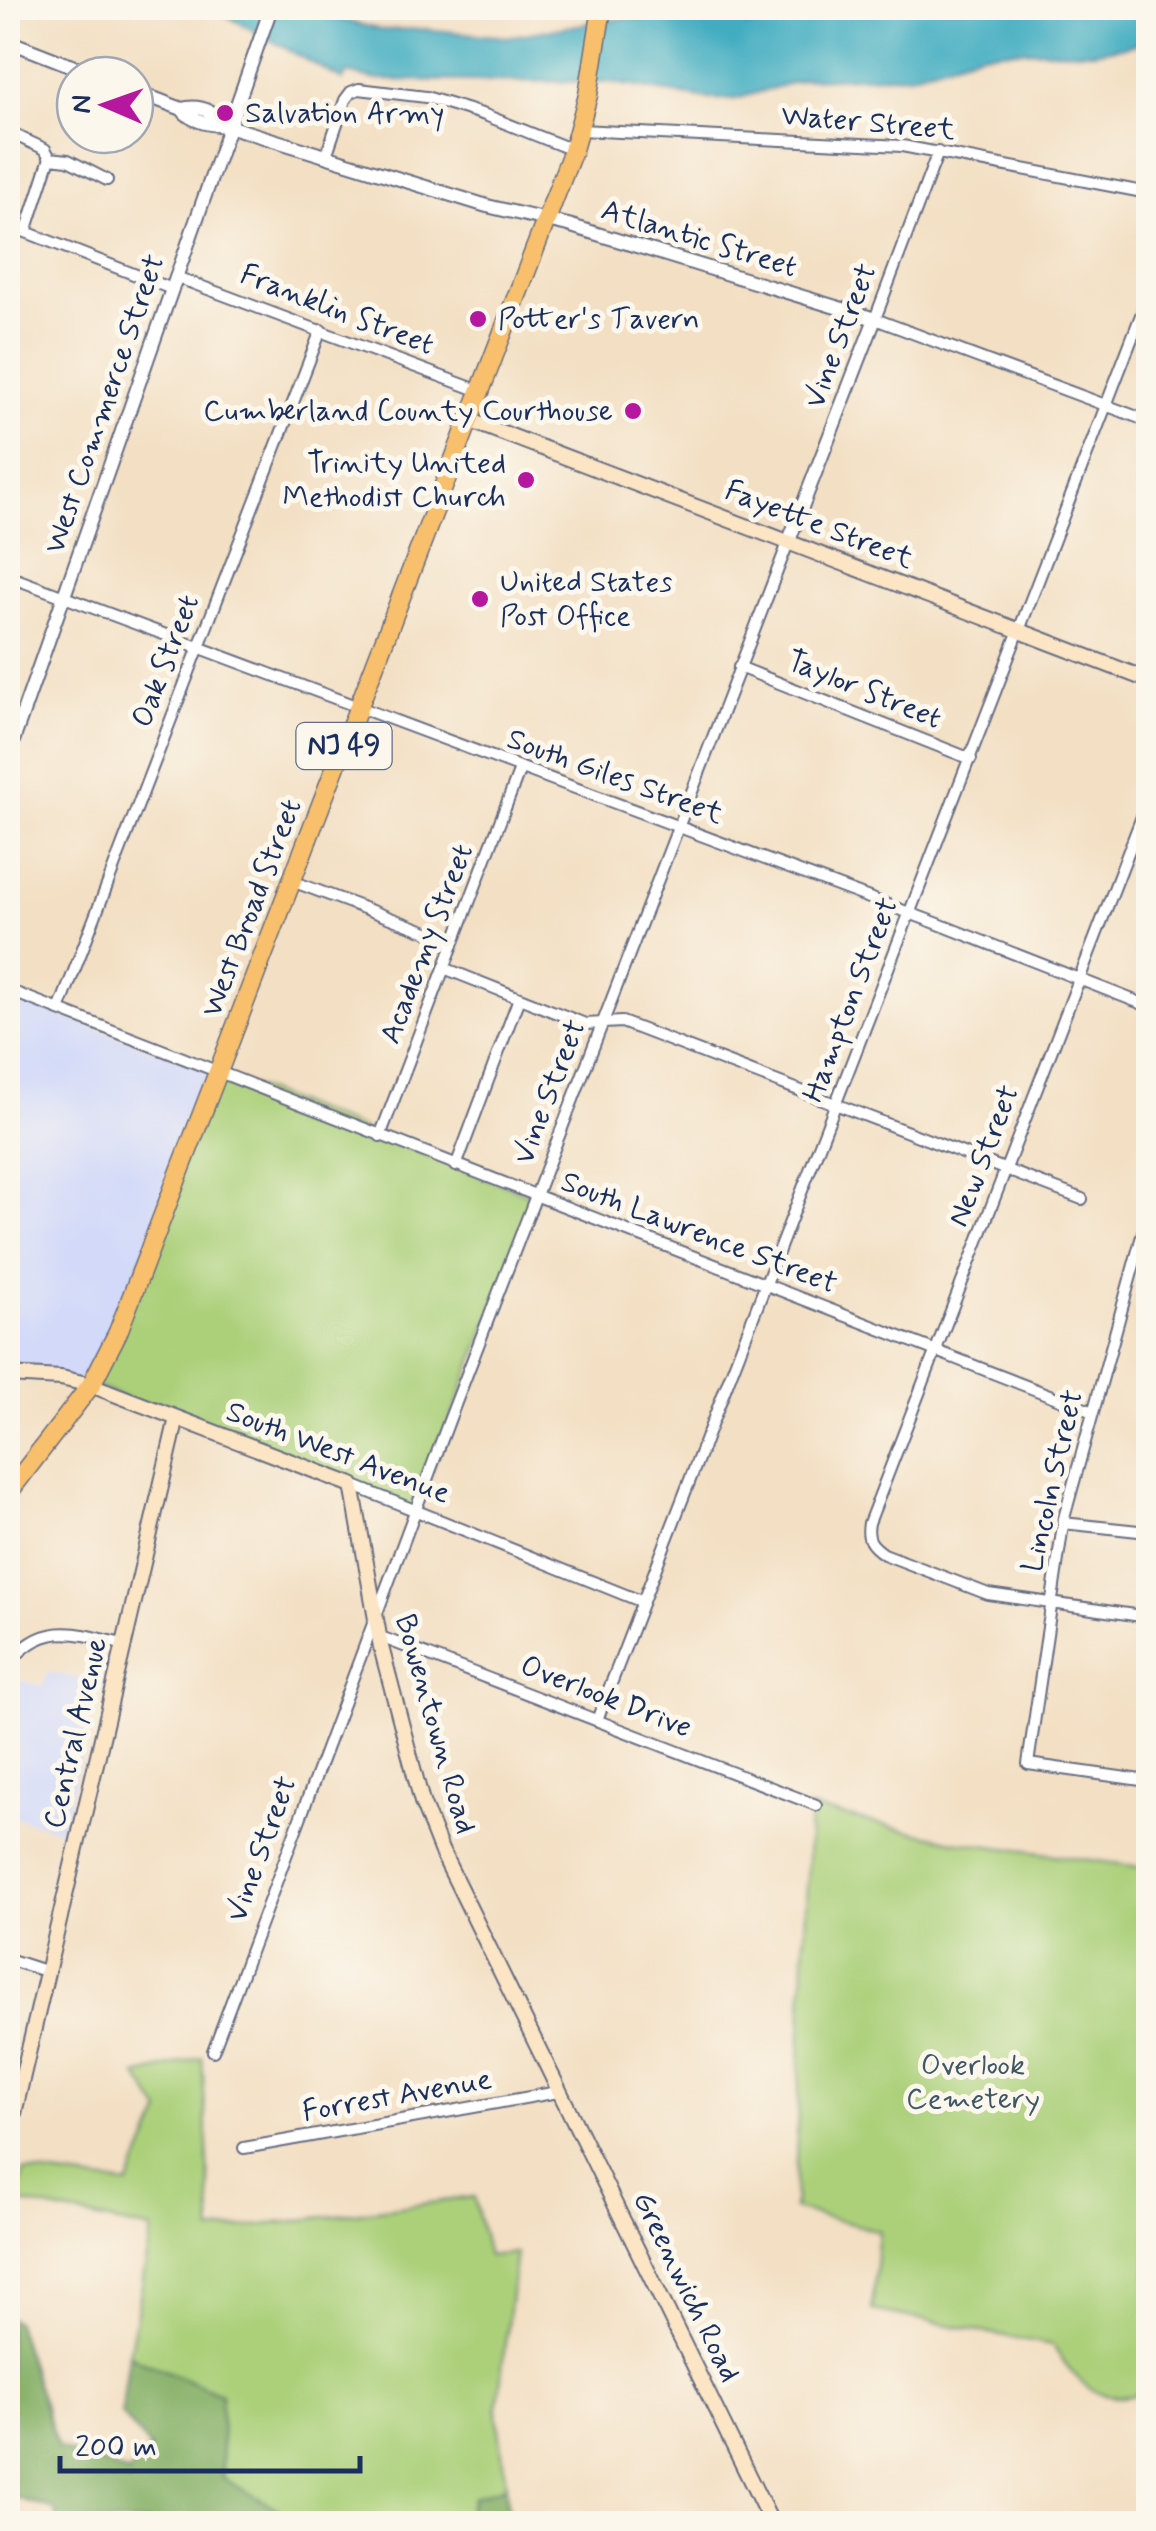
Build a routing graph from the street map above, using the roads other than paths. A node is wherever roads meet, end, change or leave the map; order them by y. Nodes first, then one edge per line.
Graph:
1 (271, 8) edge
2 (601, 8) edge
3 (8, 41) edge
4 (55, 59) edge
5 (155, 99) edge
6 (228, 126) junction
7 (580, 130) junction
8 (8, 132) edge
9 (573, 150) junction
10 (938, 152) junction
11 (326, 156) junction
12 (50, 158) junction
13 (108, 180) dead end
14 (1148, 193) edge
15 (546, 220) junction
16 (8, 224) edge
17 (26, 232) junction
18 (174, 284) junction
19 (1148, 298) edge
20 (876, 319) junction
21 (321, 330) junction
22 (480, 391) junction
23 (1107, 406) junction
24 (469, 420) junction
25 (1148, 421) edge
26 (788, 542) junction
27 (8, 576) edge
28 (64, 598) junction
29 (1020, 631) junction
30 (198, 648) junction
31 (739, 667) junction
32 (1148, 680) edge
33 (358, 708) junction
34 (8, 755) edge
35 (970, 759) junction
36 (520, 768) junction
37 (1148, 801) edge
38 (678, 827) junction
39 (292, 881) junction
40 (911, 914) junction
41 (454, 942) junction
42 (444, 968) junction
43 (1080, 979) junction
44 (8, 990) edge
45 (519, 998) junction
46 (1148, 1006) edge
47 (60, 1010) junction
48 (602, 1024) junction
49 (218, 1073) junction
50 (836, 1105) junction
51 (380, 1136) junction
52 (456, 1166) junction
53 (1006, 1170) junction
54 (536, 1197) junction
55 (1082, 1199) dead end
56 (1148, 1214) edge
57 (766, 1286) junction
58 (935, 1351) junction
59 (8, 1376) edge
60 (90, 1385) junction
61 (1093, 1412) junction
62 (177, 1418) junction
63 (352, 1485) junction
64 (8, 1493) edge
65 (415, 1512) junction
66 (1063, 1523) junction
67 (1148, 1532) edge
68 (643, 1602) junction
69 (1051, 1602) junction
70 (1148, 1617) edge
71 (375, 1619) junction
72 (378, 1636) junction
73 (125, 1645) junction
74 (8, 1665) edge
75 (597, 1720) junction
76 (1148, 1781) edge
77 (816, 1805) dead end
78 (8, 1959) edge
79 (48, 1972) junction
80 (213, 2052) dead end
81 (550, 2075) joint
82 (558, 2092) junction
83 (8, 2139) edge
84 (244, 2148) dead end
85 (772, 2524) edge

1 - 6 street, West Commerce Street
2 - 7 highway, West Broad Street / NJ 49
3 - 4 street
5 - 6 street, Atlantic Street
6 - 11 street, Atlantic Street
6 - 18 street, West Commerce Street
7 - 9 highway, West Broad Street / NJ 49
7 - 10 street, Water Street
8 - 12 street
9 - 11 street
9 - 15 highway, West Broad Street / NJ 49
10 - 14 street, Water Street
10 - 20 street, Vine Street
11 - 15 street, Atlantic Street
12 - 13 street
12 - 17 street
15 - 20 street, Atlantic Street
15 - 22 highway, West Broad Street / NJ 49
16 - 17 street, Franklin Street
17 - 18 street, Franklin Street
18 - 21 street, Franklin Street
18 - 28 street, West Commerce Street
19 - 23 street, Hampton Street
20 - 23 street, Atlantic Street
20 - 26 street, Vine Street
21 - 22 street, Franklin Street
21 - 30 street, Oak Street
22 - 24 highway, West Broad Street / NJ 49
23 - 25 street, Atlantic Street
23 - 29 street, Hampton Street
24 - 26 main road, Fayette Street
24 - 33 highway, West Broad Street / NJ 49
26 - 29 main road, Fayette Street
26 - 31 street, Vine Street
27 - 28 street, South Giles Street
28 - 30 street, South Giles Street
28 - 34 street, West Commerce Street
29 - 32 main road, Fayette Street
29 - 35 street, Hampton Street
30 - 33 street, South Giles Street
30 - 47 street, Oak Street
31 - 35 street, Taylor Street
31 - 38 street, Vine Street
33 - 36 street, South Giles Street
33 - 39 highway, West Broad Street / NJ 49
35 - 40 street, Hampton Street
36 - 38 street, South Giles Street
36 - 41 street, Academy Street
37 - 43 street, New Street
38 - 40 street, South Giles Street
38 - 48 street, Vine Street
39 - 41 street
39 - 49 highway, West Broad Street / NJ 49
40 - 43 street, South Giles Street
40 - 50 street, Hampton Street
41 - 42 street, Academy Street
42 - 45 street
42 - 51 street, Academy Street
43 - 46 street, South Giles Street
43 - 53 street, New Street
44 - 47 street, South Lawrence Street
45 - 48 street
45 - 52 street
47 - 49 street, South Lawrence Street
48 - 50 street
48 - 54 street, Vine Street
49 - 51 street, South Lawrence Street
49 - 60 highway, West Broad Street / NJ 49
50 - 53 street
50 - 57 street, Hampton Street
51 - 52 street, South Lawrence Street
52 - 54 street, South Lawrence Street
53 - 55 street
53 - 58 street, New Street
54 - 57 street, South Lawrence Street
54 - 65 street, Vine Street
56 - 61 street, Lincoln Street
57 - 58 street, South Lawrence Street
57 - 68 street, Hampton Street
58 - 61 street, South Lawrence Street
58 - 69 street, New Street
59 - 60 main road, South West Avenue
60 - 62 main road, South West Avenue
60 - 64 highway, West Broad Street / NJ 49
61 - 66 street, Lincoln Street
62 - 63 main road, South West Avenue
62 - 73 main road, Central Avenue
63 - 65 street, South West Avenue
63 - 71 main road, Bowentown Road
65 - 68 street, South West Avenue
65 - 71 street, Vine Street
66 - 67 street
66 - 69 street, Lincoln Street
68 - 75 street, Hampton Street
69 - 70 street
69 - 76 street, Lincoln Street
71 - 72 main road, Bowentown Road
71 - 80 street, Vine Street
72 - 75 street, Overlook Drive
72 - 81 main road, Bowentown Road
73 - 74 street
73 - 79 main road, Central Avenue
75 - 77 street, Overlook Drive
78 - 79 street
79 - 83 main road, Central Avenue
81 - 82 main road, Greenwich Road
82 - 84 street, Forrest Avenue
82 - 85 main road, Greenwich Road

